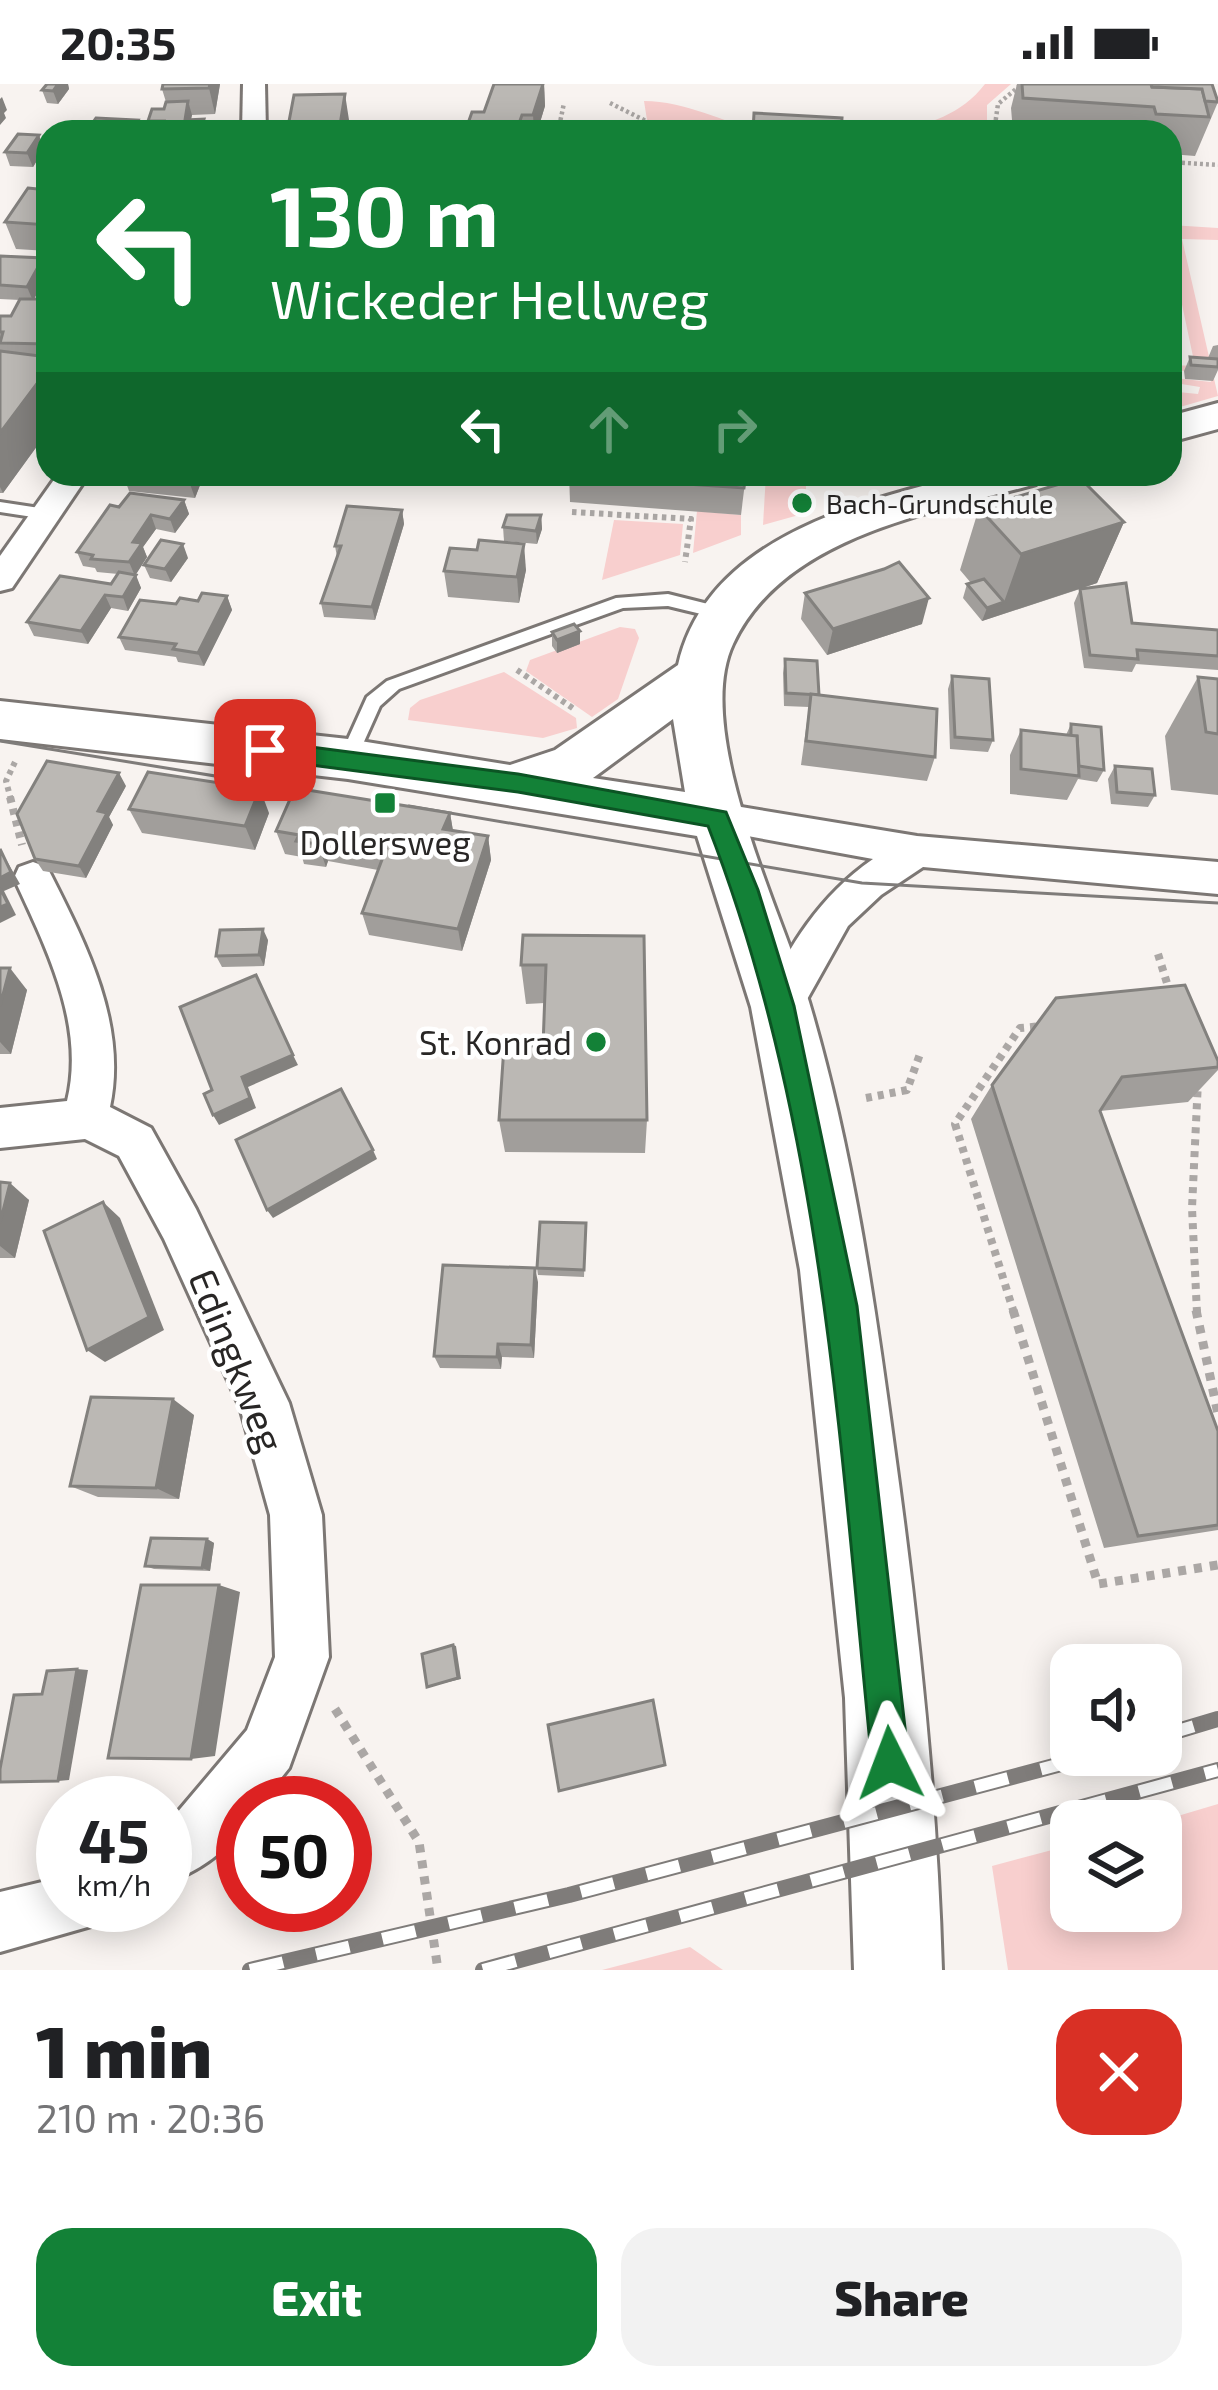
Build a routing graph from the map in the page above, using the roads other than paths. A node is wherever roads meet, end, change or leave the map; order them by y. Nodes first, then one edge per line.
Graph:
1 (254, 84) edge
2 (254, 120) edge
3 (1218, 416) edge
4 (1182, 426) edge
5 (66, 486) edge
6 (980, 486) edge
7 (0, 507) edge
8 (46, 514) junction
9 (0, 580) edge
10 (726, 614) junction
11 (696, 677) junction
12 (17, 722) edge
13 (348, 759) junction
14 (518, 783) junction
15 (717, 818) junction
16 (917, 851) junction
17 (33, 878) dead end
18 (1218, 878) edge
19 (781, 1006) junction
20 (85, 1119) junction
21 (0, 1128) edge
22 (192, 1838) edge
23 (36, 1913) edge
24 (0, 1922) edge
25 (898, 1970) edge

1 - 2 street
3 - 4 main road
5 - 8 street
6 - 10 main road
7 - 8 lane
8 - 9 street
10 - 11 main road
10 - 13 lane
11 - 14 main road
11 - 15 main road
12 - 13 main road
13 - 14 main road
14 - 15 main road
15 - 16 street
15 - 19 main road
16 - 18 street
16 - 19 street
17 - 20 street
19 - 25 main road
20 - 21 street
20 - 22 street, Edingkweg
23 - 24 street

